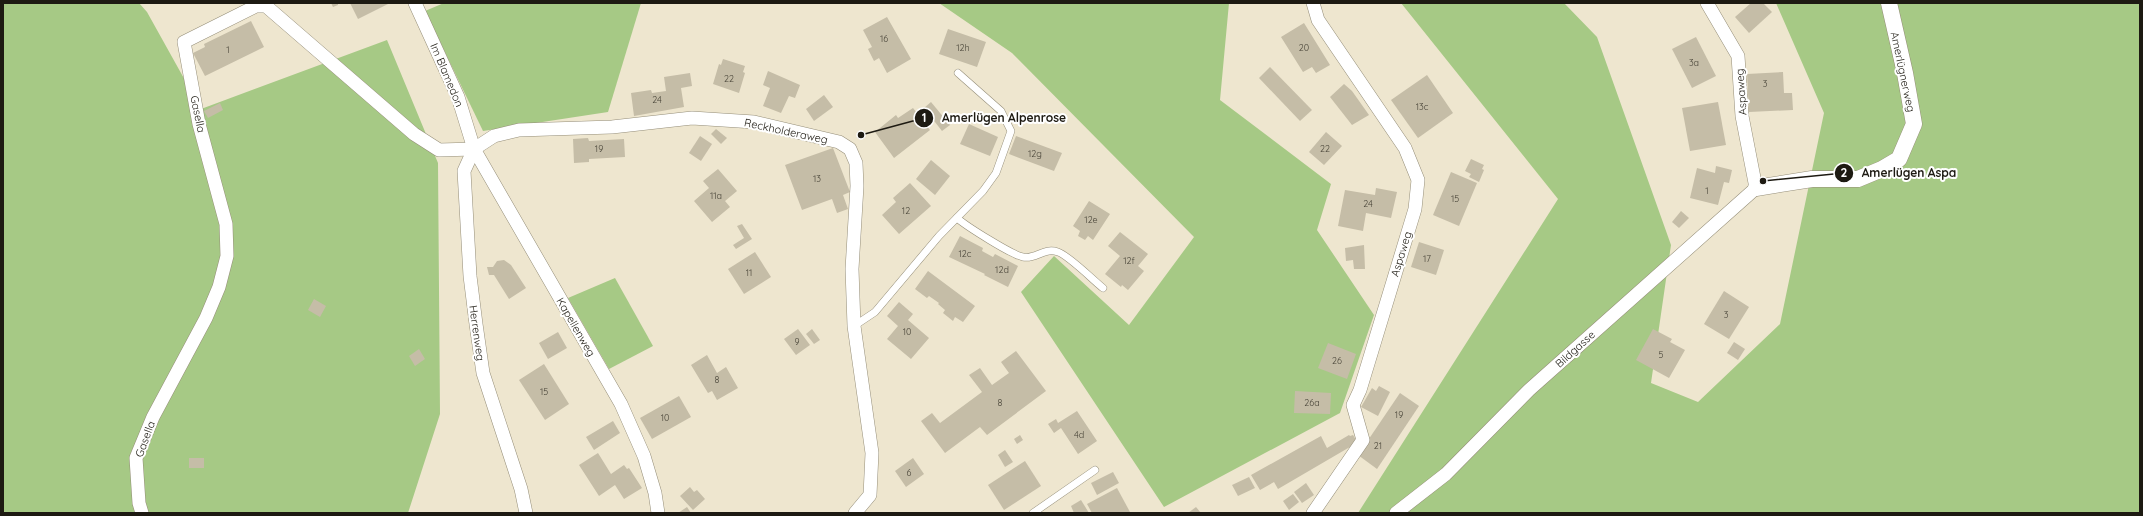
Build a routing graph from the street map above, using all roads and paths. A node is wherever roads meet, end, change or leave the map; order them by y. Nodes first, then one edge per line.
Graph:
1 (415, 3) edge
2 (1313, 3) edge
3 (1707, 3) edge
4 (1889, 3) edge
5 (958, 73) dead end
6 (474, 149) junction
7 (1756, 188) junction
8 (956, 218) junction
9 (1103, 288) dead end
10 (854, 326) junction
11 (1096, 470) dead end
12 (142, 513) edge
13 (526, 513) edge
14 (658, 513) edge
15 (855, 513) edge
16 (1033, 513) edge
17 (1313, 513) edge
18 (1396, 513) edge

1 - 6 street, Im Blamedon
2 - 17 street, Aspaweg
3 - 7 street, Aspaweg
4 - 7 street, Amerlügnerweg
5 - 8 lane
6 - 10 street, Reckholderaweg
6 - 12 street, Gasella
6 - 13 street, Herrenweg
6 - 14 street, Kapellenweg
7 - 18 street, Bildgasse
8 - 9 lane
8 - 10 lane
10 - 15 street, Reckholderaweg
11 - 16 lane

